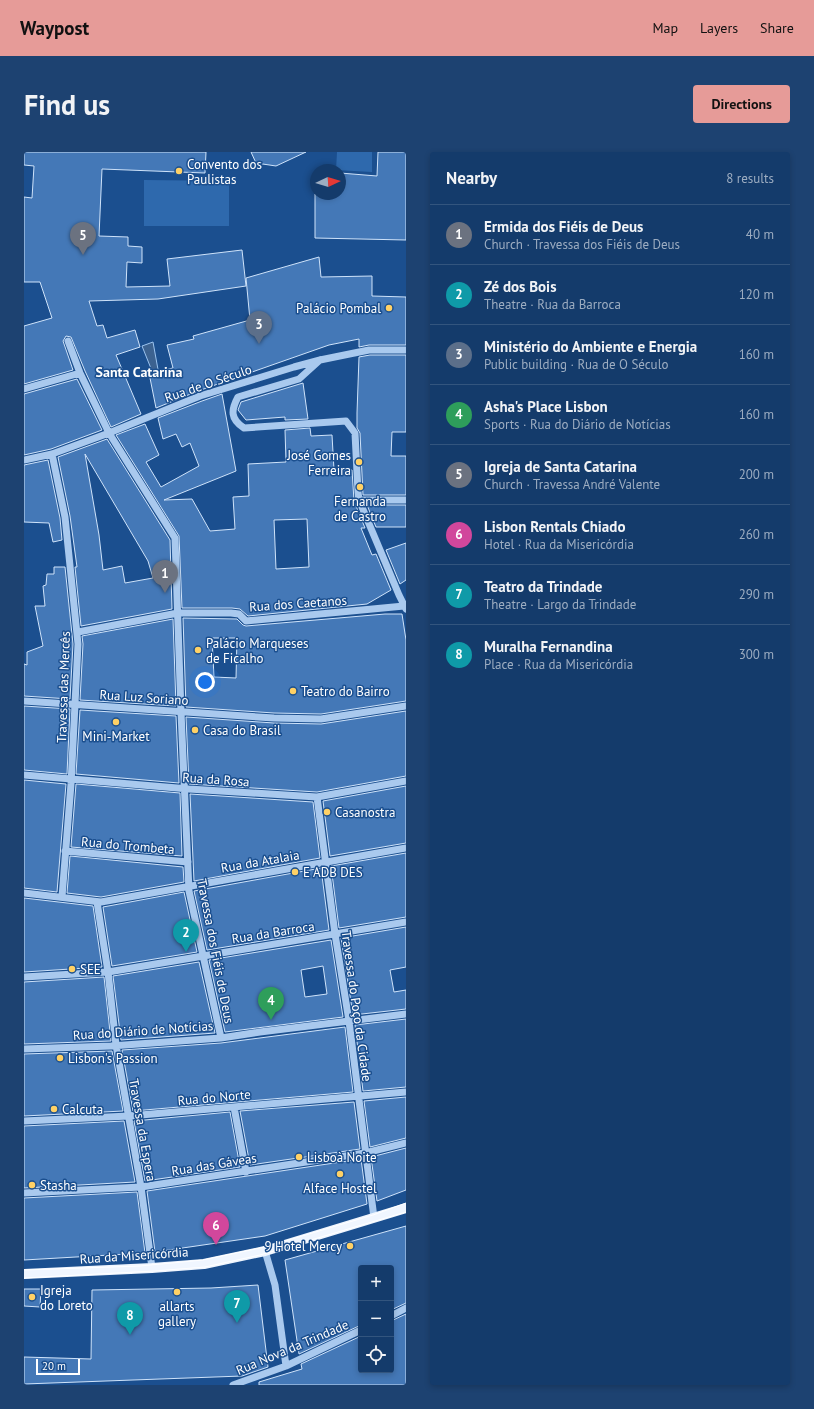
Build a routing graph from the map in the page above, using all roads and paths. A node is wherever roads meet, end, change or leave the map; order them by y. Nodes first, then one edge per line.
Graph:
1 (68, 341) dead end
2 (406, 350) edge
3 (320, 360) junction
4 (80, 374) junction
5 (24, 389) edge
6 (109, 433) junction
7 (52, 454) junction
8 (24, 460) edge
9 (359, 500) junction
10 (406, 500) edge
11 (405, 608) edge
12 (178, 613) junction
13 (78, 632) junction
14 (24, 701) edge
15 (76, 704) junction
16 (406, 706) edge
17 (181, 712) junction
18 (24, 775) edge
19 (71, 779) junction
20 (406, 781) edge
21 (184, 789) junction
22 (317, 797) junction
23 (406, 848) edge
24 (65, 852) junction
25 (188, 862) junction
26 (325, 862) junction
27 (189, 886) junction
28 (24, 893) edge
29 (62, 897) junction
30 (97, 902) junction
31 (406, 922) edge
32 (335, 934) junction
33 (203, 956) junction
34 (108, 972) junction
35 (24, 977) edge
36 (406, 1014) edge
37 (349, 1021) junction
38 (221, 1038) junction
39 (116, 1045) junction
40 (24, 1049) edge
41 (406, 1092) edge
42 (358, 1096) junction
43 (234, 1107) junction
44 (129, 1116) junction
45 (24, 1121) edge
46 (406, 1143) edge
47 (365, 1153) junction
48 (246, 1172) junction
49 (142, 1187) junction
50 (24, 1194) edge
51 (406, 1208) edge
52 (374, 1218) junction
53 (265, 1251) junction
54 (152, 1268) junction
55 (24, 1274) edge
56 (406, 1308) edge
57 (394, 1314) edge
58 (358, 1331) edge
59 (286, 1366) junction
60 (233, 1385) edge

1 - 4 street, Travessa dos Fiéis de Deus
2 - 3 street, Rua de O Século
3 - 6 street, Rua de O Século
3 - 9 street
4 - 5 street
4 - 6 street, Travessa dos Fiéis de Deus
6 - 7 street, Rua de O Século
6 - 12 street, Travessa dos Fiéis de Deus
7 - 8 street, Rua de O Século
7 - 13 street, Travessa das Mercês
9 - 10 street
9 - 11 street
11 - 12 street, Rua dos Caetanos
12 - 13 street, Rua dos Caetanos
12 - 17 street, Travessa dos Fiéis de Deus
13 - 15 street, Travessa das Mercês
14 - 15 street, Rua Luz Soriano
15 - 17 street, Rua Luz Soriano
15 - 19 street, Travessa das Mercês
16 - 17 street, Rua Luz Soriano
17 - 21 street, Travessa dos Fiéis de Deus
18 - 19 street, Rua da Rosa
19 - 21 street, Rua da Rosa
19 - 24 street, Travessa das Mercês
20 - 22 street, Rua da Rosa
21 - 22 street, Rua da Rosa
21 - 25 street, Travessa dos Fiéis de Deus
22 - 26 street, Travessa do Poço da Cidade
23 - 26 street, Rua da Atalaia
24 - 25 street, Rua do Trombeta
24 - 29 street, Travessa das Mercês
25 - 27 street, Travessa dos Fiéis de Deus
26 - 27 street, Rua da Atalaia
26 - 32 street, Travessa do Poço da Cidade
27 - 30 street, Rua da Atalaia
27 - 33 street, Travessa dos Fiéis de Deus
28 - 29 street, Rua da Atalaia
29 - 30 street, Rua da Atalaia
30 - 34 street, Travessa da Espera
31 - 32 street, Rua da Barroca
32 - 33 street, Rua da Barroca
32 - 37 street, Travessa do Poço da Cidade
33 - 34 street, Rua da Barroca
33 - 38 street, Travessa dos Fiéis de Deus
34 - 35 street, Rua da Barroca
34 - 39 street, Travessa da Espera
36 - 37 street, Rua do Diário de Notícias
37 - 38 street, Rua do Diário de Notícias
37 - 42 street, Travessa do Poço da Cidade
38 - 39 street, Rua do Diário de Notícias
39 - 40 street, Rua do Diário de Notícias
39 - 44 street, Travessa da Espera
41 - 42 street, Rua do Norte
42 - 43 street, Rua do Norte
42 - 47 street, Travessa do Poço da Cidade
43 - 44 street, Rua do Norte
43 - 48 street
44 - 45 street, Rua do Norte
44 - 49 street, Travessa da Espera
46 - 47 street, Rua das Gáveas
47 - 48 street, Rua das Gáveas
47 - 52 street, Travessa do Poço da Cidade
48 - 49 street, Rua das Gáveas
49 - 50 street, Rua das Gáveas
49 - 54 street, Travessa da Espera
51 - 52 main road, Rua da Misericórdia
52 - 53 main road, Rua da Misericórdia
53 - 54 main road, Rua da Misericórdia
53 - 59 street
54 - 55 main road, Rua da Misericórdia
56 - 57 street
58 - 59 street, Rua Nova da Trindade
59 - 60 street, Rua Nova da Trindade

